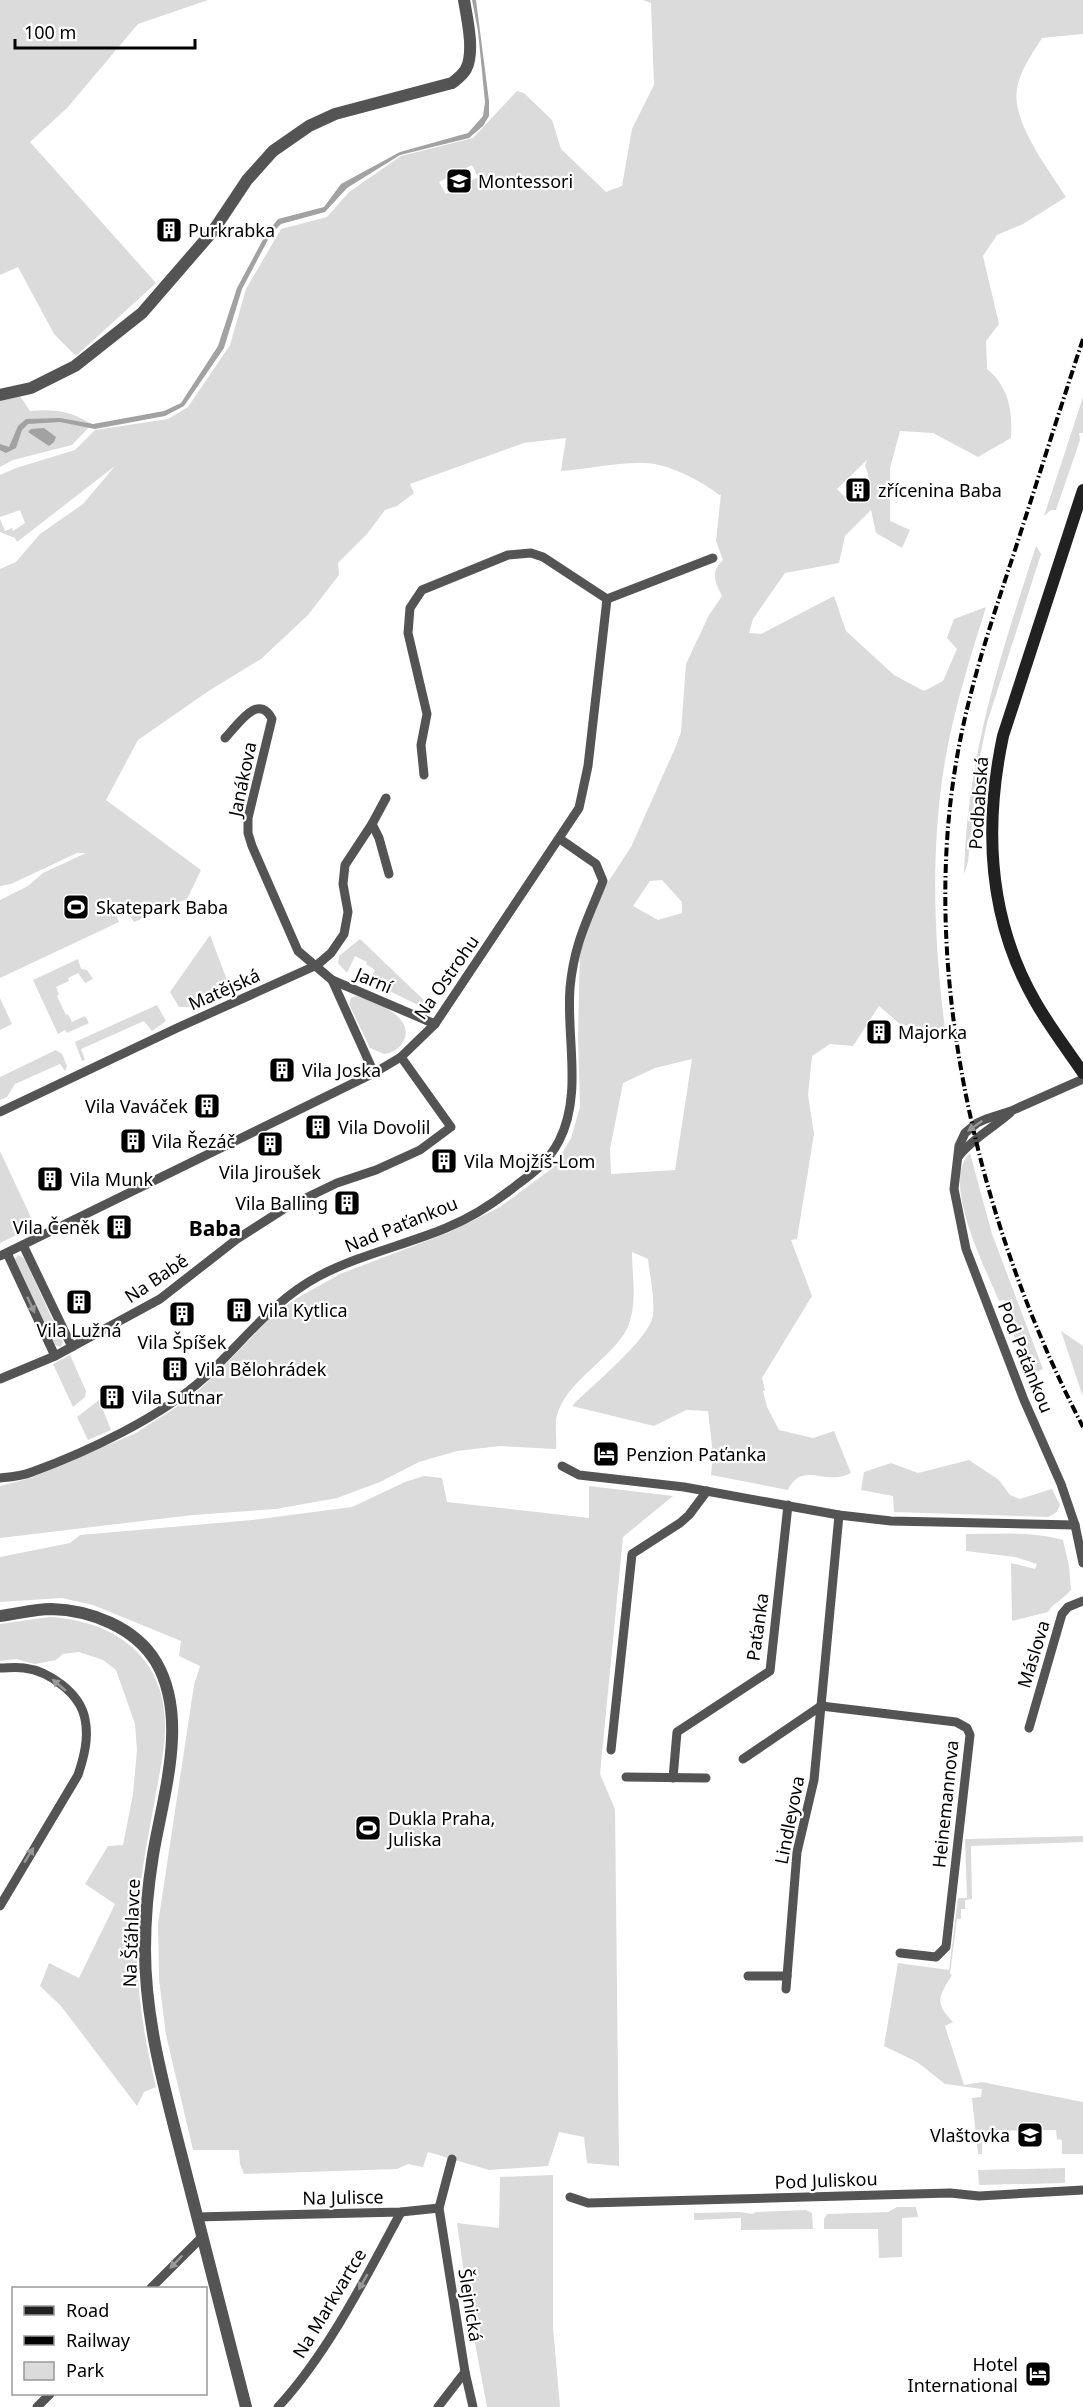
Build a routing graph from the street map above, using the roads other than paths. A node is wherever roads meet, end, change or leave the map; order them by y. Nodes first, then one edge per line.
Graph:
1 (464, 0) edge
2 (0, 396) edge
3 (1083, 489) edge
4 (713, 558) dead end
5 (607, 599) junction
6 (225, 738) dead end
7 (424, 775) dead end
8 (386, 798) dead end
9 (372, 824) junction
10 (560, 839) junction
11 (389, 874) dead end
12 (316, 965) junction
13 (332, 980) junction
14 (435, 1024) junction
15 (401, 1057) junction
16 (374, 1073) junction
17 (1083, 1073) edge
18 (1083, 1079) edge
19 (0, 1113) edge
20 (23, 1245) junction
21 (3, 1255) edge
22 (72, 1347) junction
23 (55, 1356) junction
24 (0, 1379) edge
25 (561, 1466) dead end
26 (0, 1478) edge
27 (707, 1491) junction
28 (788, 1505) junction
29 (839, 1515) junction
30 (1075, 1525) junction
31 (1083, 1563) edge
32 (1083, 1601) edge
33 (0, 1616) edge
34 (0, 1668) edge
35 (821, 1706) junction
36 (1029, 1728) dead end
37 (611, 1750) dead end
38 (743, 1759) dead end
39 (626, 1777) dead end
40 (673, 1778) junction
41 (706, 1778) dead end
42 (0, 1906) edge
43 (900, 1953) dead end
44 (748, 1976) dead end
45 (787, 1976) junction
46 (786, 1989) dead end
47 (452, 2159) dead end
48 (1083, 2190) edge
49 (570, 2198) dead end
50 (439, 2208) junction
51 (401, 2212) junction
52 (197, 2217) junction
53 (202, 2236) junction
54 (153, 2287) edge
55 (465, 2372) junction
56 (49, 2395) edge
57 (37, 2407) edge
58 (246, 2407) edge
59 (278, 2407) edge
60 (438, 2407) edge
61 (473, 2407) edge

1 - 2 street
3 - 17 main road, Podbabská
4 - 5 street
5 - 7 street
5 - 10 street, Na Ostrohu
6 - 12 street, Janákova
8 - 9 street, Matějská
9 - 11 street
9 - 12 street, Matějská
10 - 14 street, Na Ostrohu
10 - 26 street, Nad Paťankou
12 - 13 street, Jarní
12 - 19 street, Matějská
13 - 14 street, Jarní
13 - 16 street, Jarní
14 - 15 street, Na Ostrohu
15 - 16 street, Na Ostrohu
15 - 22 street, Na Babě
16 - 20 street, Na Ostrohu
18 - 30 street, Pod Paťankou
20 - 21 street, Na Ostrohu
20 - 22 street
21 -> 23 street
22 - 23 street, Na Babě
23 - 24 street, Na Babě
25 - 27 street
27 - 28 street
27 - 37 street
28 - 29 street
28 - 40 street, Paťanka
29 - 30 street
29 - 35 street, Lindleyova
30 - 31 street, Pod Paťankou
32 - 36 street, Máslova
33 - 52 street, Na Šťáhlavce
42 -> 34 street
35 - 38 street
35 - 43 street, Heinemannova
35 - 45 street, Lindleyova
39 - 40 street
40 - 41 street
44 - 45 street
45 - 46 street, Lindleyova
47 - 50 street
48 - 49 street, Pod Juliskou
50 - 51 street, Na Julisce
50 - 55 street, Šlejnická
51 - 52 street, Na Julisce
51 -> 59 street, Na Markvartce
52 - 53 street, Na Šťáhlavce
53 -> 54 street
53 - 58 street, Na Šťáhlavce
55 - 60 street
55 - 61 street, Šlejnická
56 - 57 street

